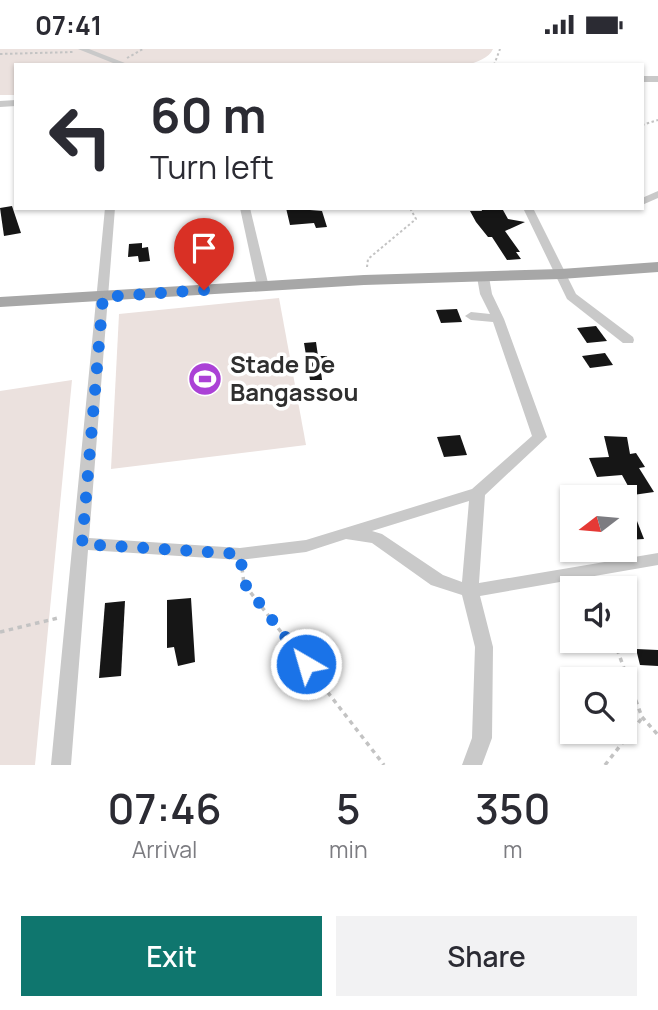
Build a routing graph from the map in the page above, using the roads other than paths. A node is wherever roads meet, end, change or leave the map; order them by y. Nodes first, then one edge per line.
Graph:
1 (83, 50) edge
2 (119, 63) edge
3 (110, 210) edge
4 (246, 210) edge
5 (529, 210) edge
6 (658, 267) edge
7 (561, 274) junction
8 (483, 277) junction
9 (263, 287) junction
10 (103, 297) junction
11 (574, 298) dead end
12 (0, 302) edge
13 (471, 316) dead end
14 (498, 319) junction
15 (477, 493) junction
16 (345, 533) junction
17 (82, 544) junction
18 (658, 559) edge
19 (470, 591) junction
20 (61, 765) edge
21 (472, 765) edge

1 - 2 street
3 - 10 street
4 - 9 street
5 - 7 street
6 - 7 main road
7 - 8 main road
7 - 11 street
8 - 9 main road
8 - 14 street
9 - 10 main road
10 - 12 main road
10 - 17 street
13 - 14 street
14 - 15 street
15 - 16 street
15 - 19 street
16 - 17 street
16 - 19 street
17 - 20 street
18 - 19 street
19 - 21 street

